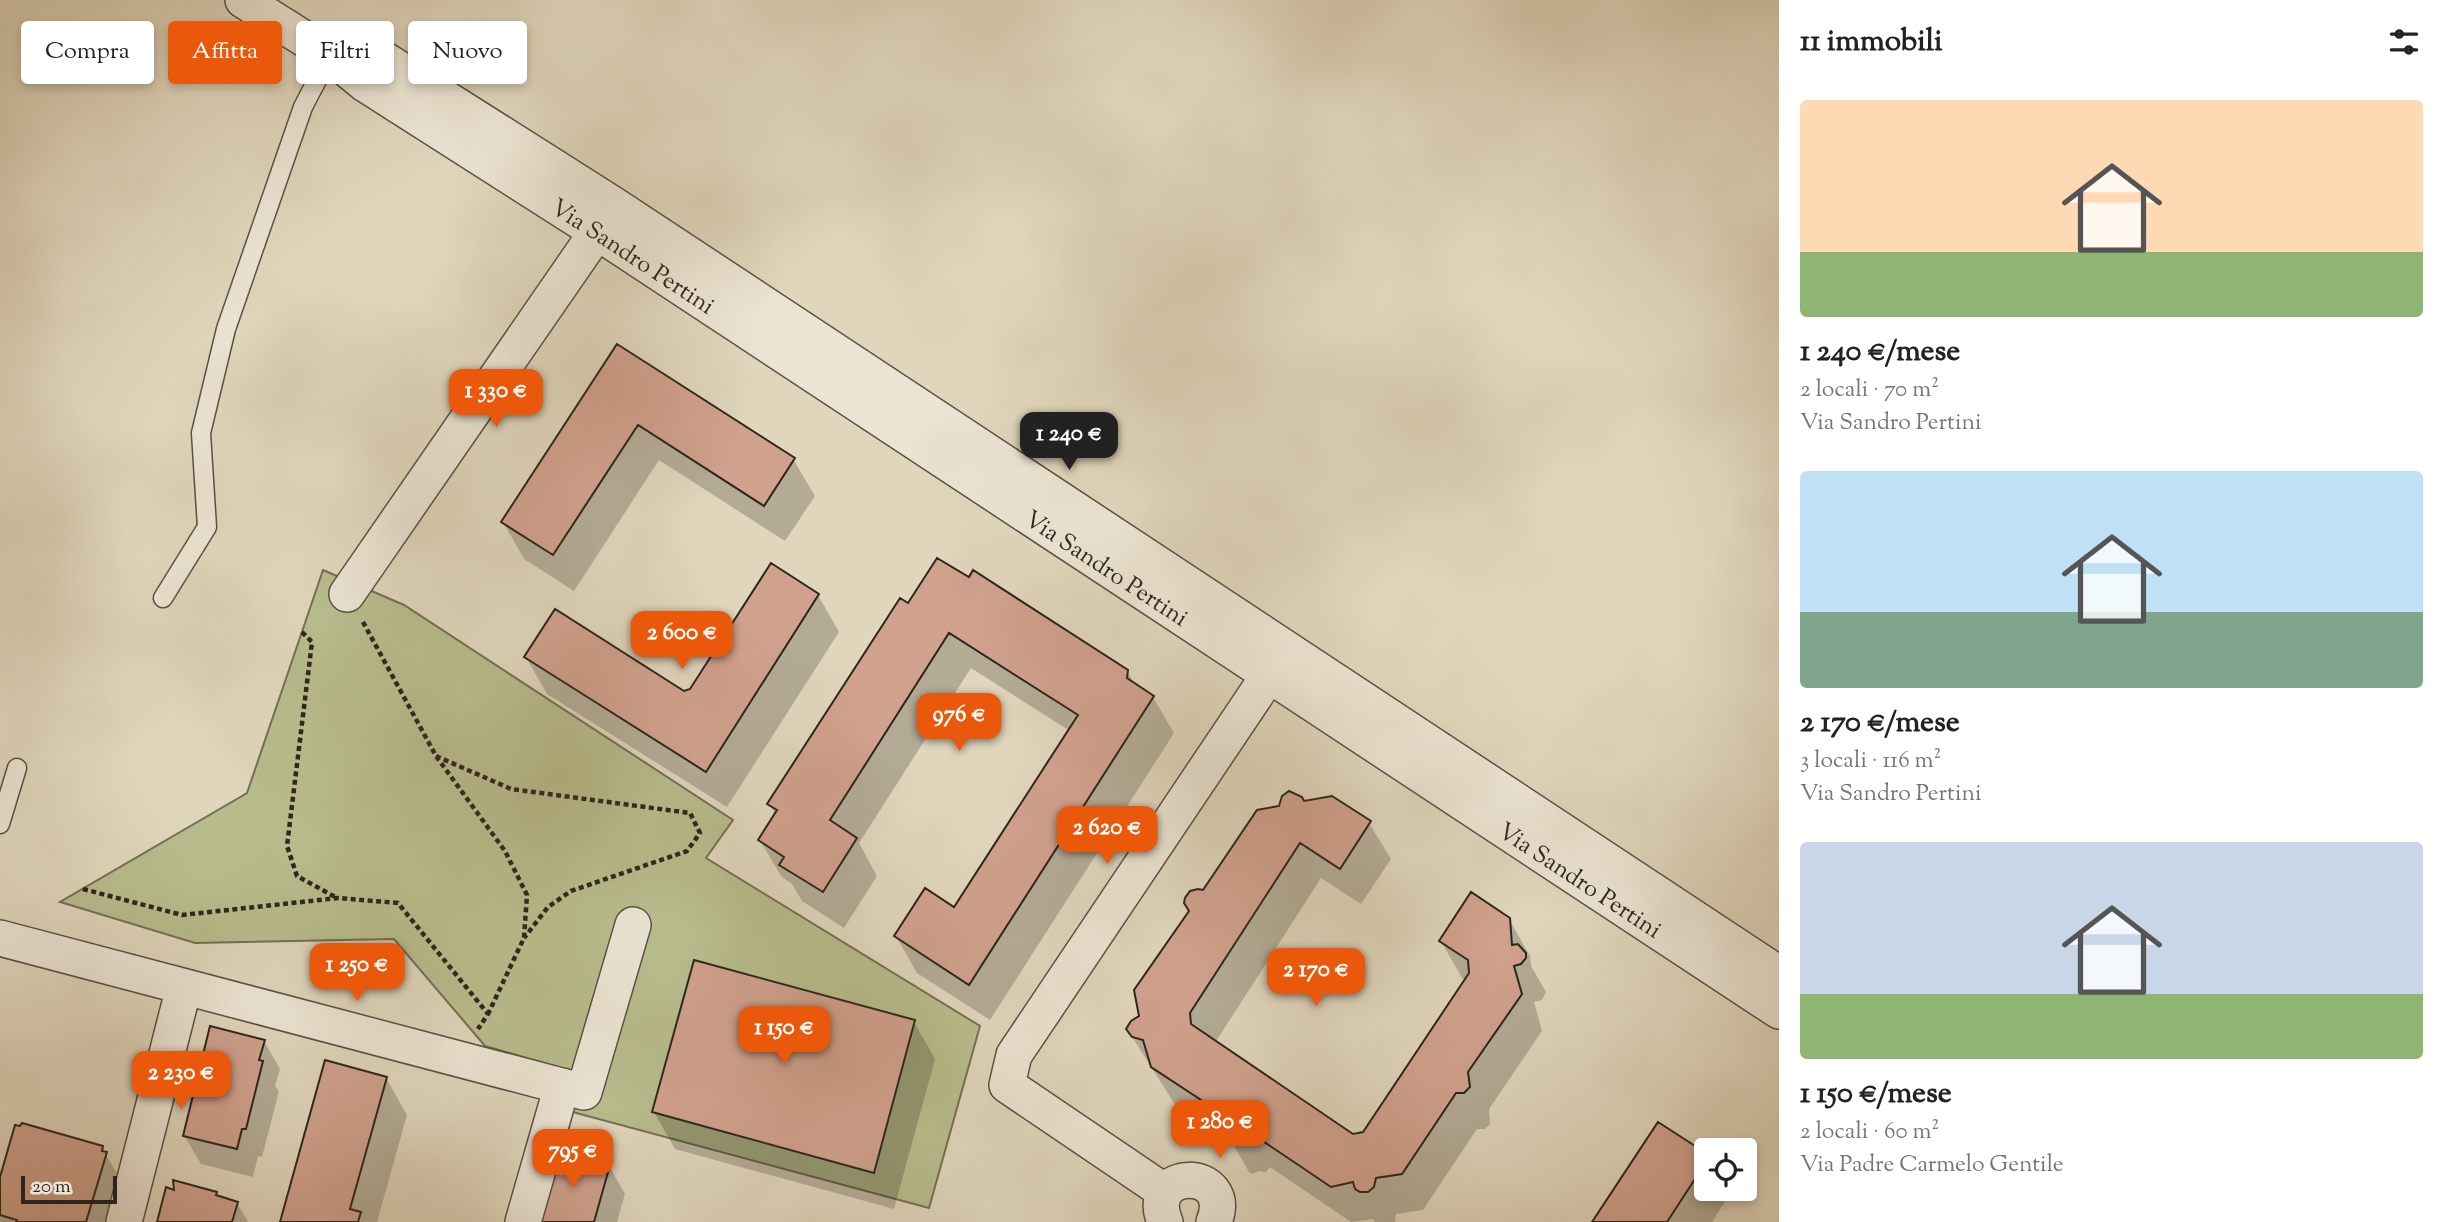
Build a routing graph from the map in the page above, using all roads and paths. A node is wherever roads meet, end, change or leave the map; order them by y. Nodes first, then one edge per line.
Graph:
1 (243, 0) edge
2 (296, 34) edge
3 (394, 66) edge
4 (315, 84) edge
5 (365, 84) edge
6 (597, 232) junction
7 (347, 594) joint
8 (163, 598) dead end
9 (302, 632) dead end
10 (1269, 675) junction
11 (436, 756) junction
12 (17, 768) dead end
13 (0, 824) edge
14 (83, 889) dead end
15 (338, 898) junction
16 (633, 925) dead end
17 (0, 938) edge
18 (524, 939) junction
19 (1779, 974) edge
20 (184, 987) junction
21 (1779, 1011) edge
22 (488, 1014) junction
23 (459, 1059) junction
24 (562, 1086) junction
25 (1165, 1207) edge
26 (124, 1222) edge
27 (523, 1222) edge
28 (1214, 1222) edge

1 - 2 street, Via Sandro Pertini
3 - 19 street, Via Sandro Pertini
4 - 8 lane
5 - 6 street, Via Sandro Pertini
6 - 7 street
6 - 10 street, Via Sandro Pertini
7 - 11 path
9 - 15 path
10 - 21 street, Via Sandro Pertini
10 - 25 street
11 - 18 path
11 - 18 path
12 - 13 lane
14 - 15 path
15 - 22 path
16 - 24 street
17 - 20 street
18 - 22 path
20 - 23 street
20 - 26 street
22 - 23 path
23 - 24 street
24 - 27 street
25 - 28 street

